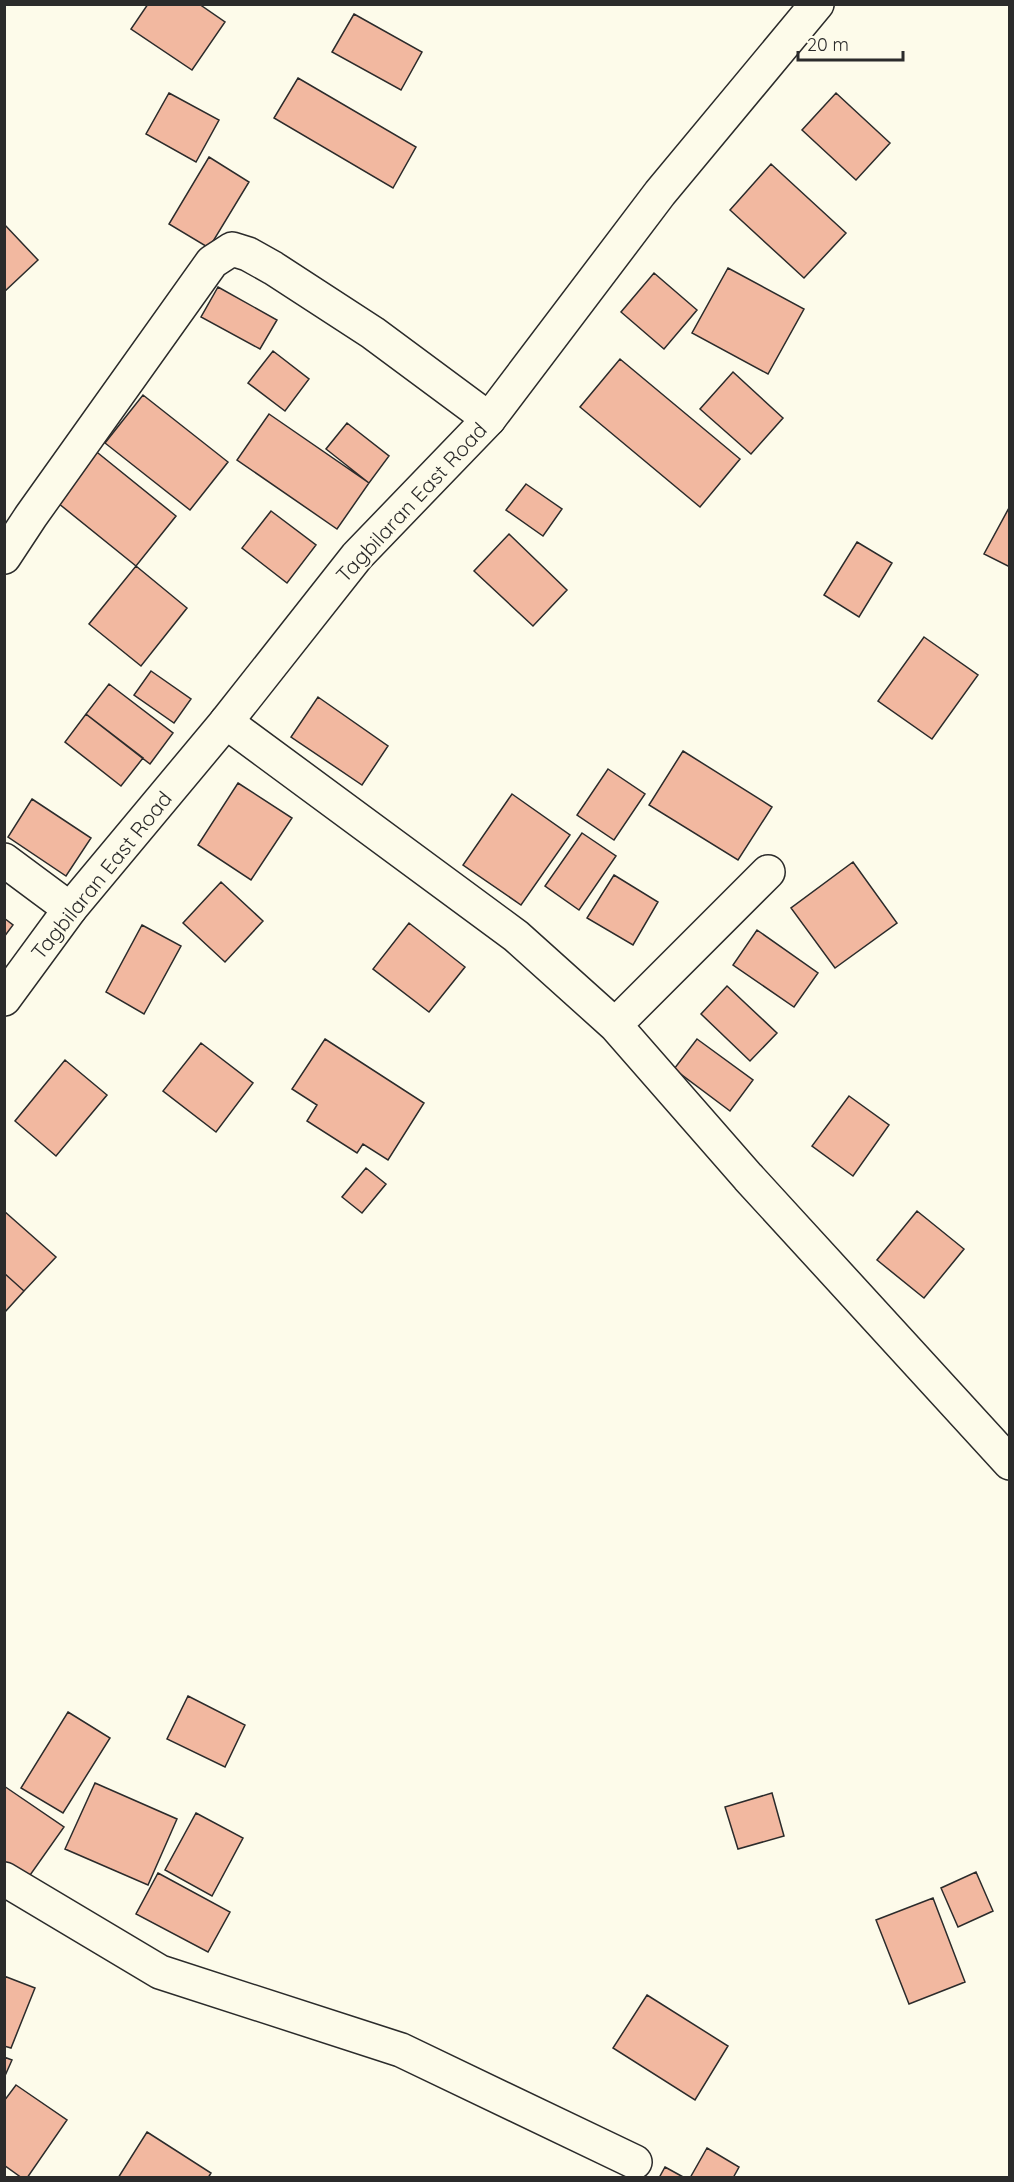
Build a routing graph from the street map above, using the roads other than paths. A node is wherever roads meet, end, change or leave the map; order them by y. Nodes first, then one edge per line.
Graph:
1 (817, 4) edge
2 (489, 419) junction
3 (4, 557) edge
4 (226, 723) junction
5 (4, 860) edge
6 (768, 872) dead end
7 (70, 909) junction
8 (4, 999) edge
9 (615, 1025) junction
10 (1010, 1463) edge
11 (4, 1879) edge
12 (635, 2162) dead end

1 - 2 street, Tagbilaran East Road
2 - 3 street
2 - 4 street, Tagbilaran East Road
4 - 7 street, Tagbilaran East Road
4 - 9 street
5 - 7 street
6 - 9 street
7 - 8 street, Tagbilaran East Road
9 - 10 street
11 - 12 street

